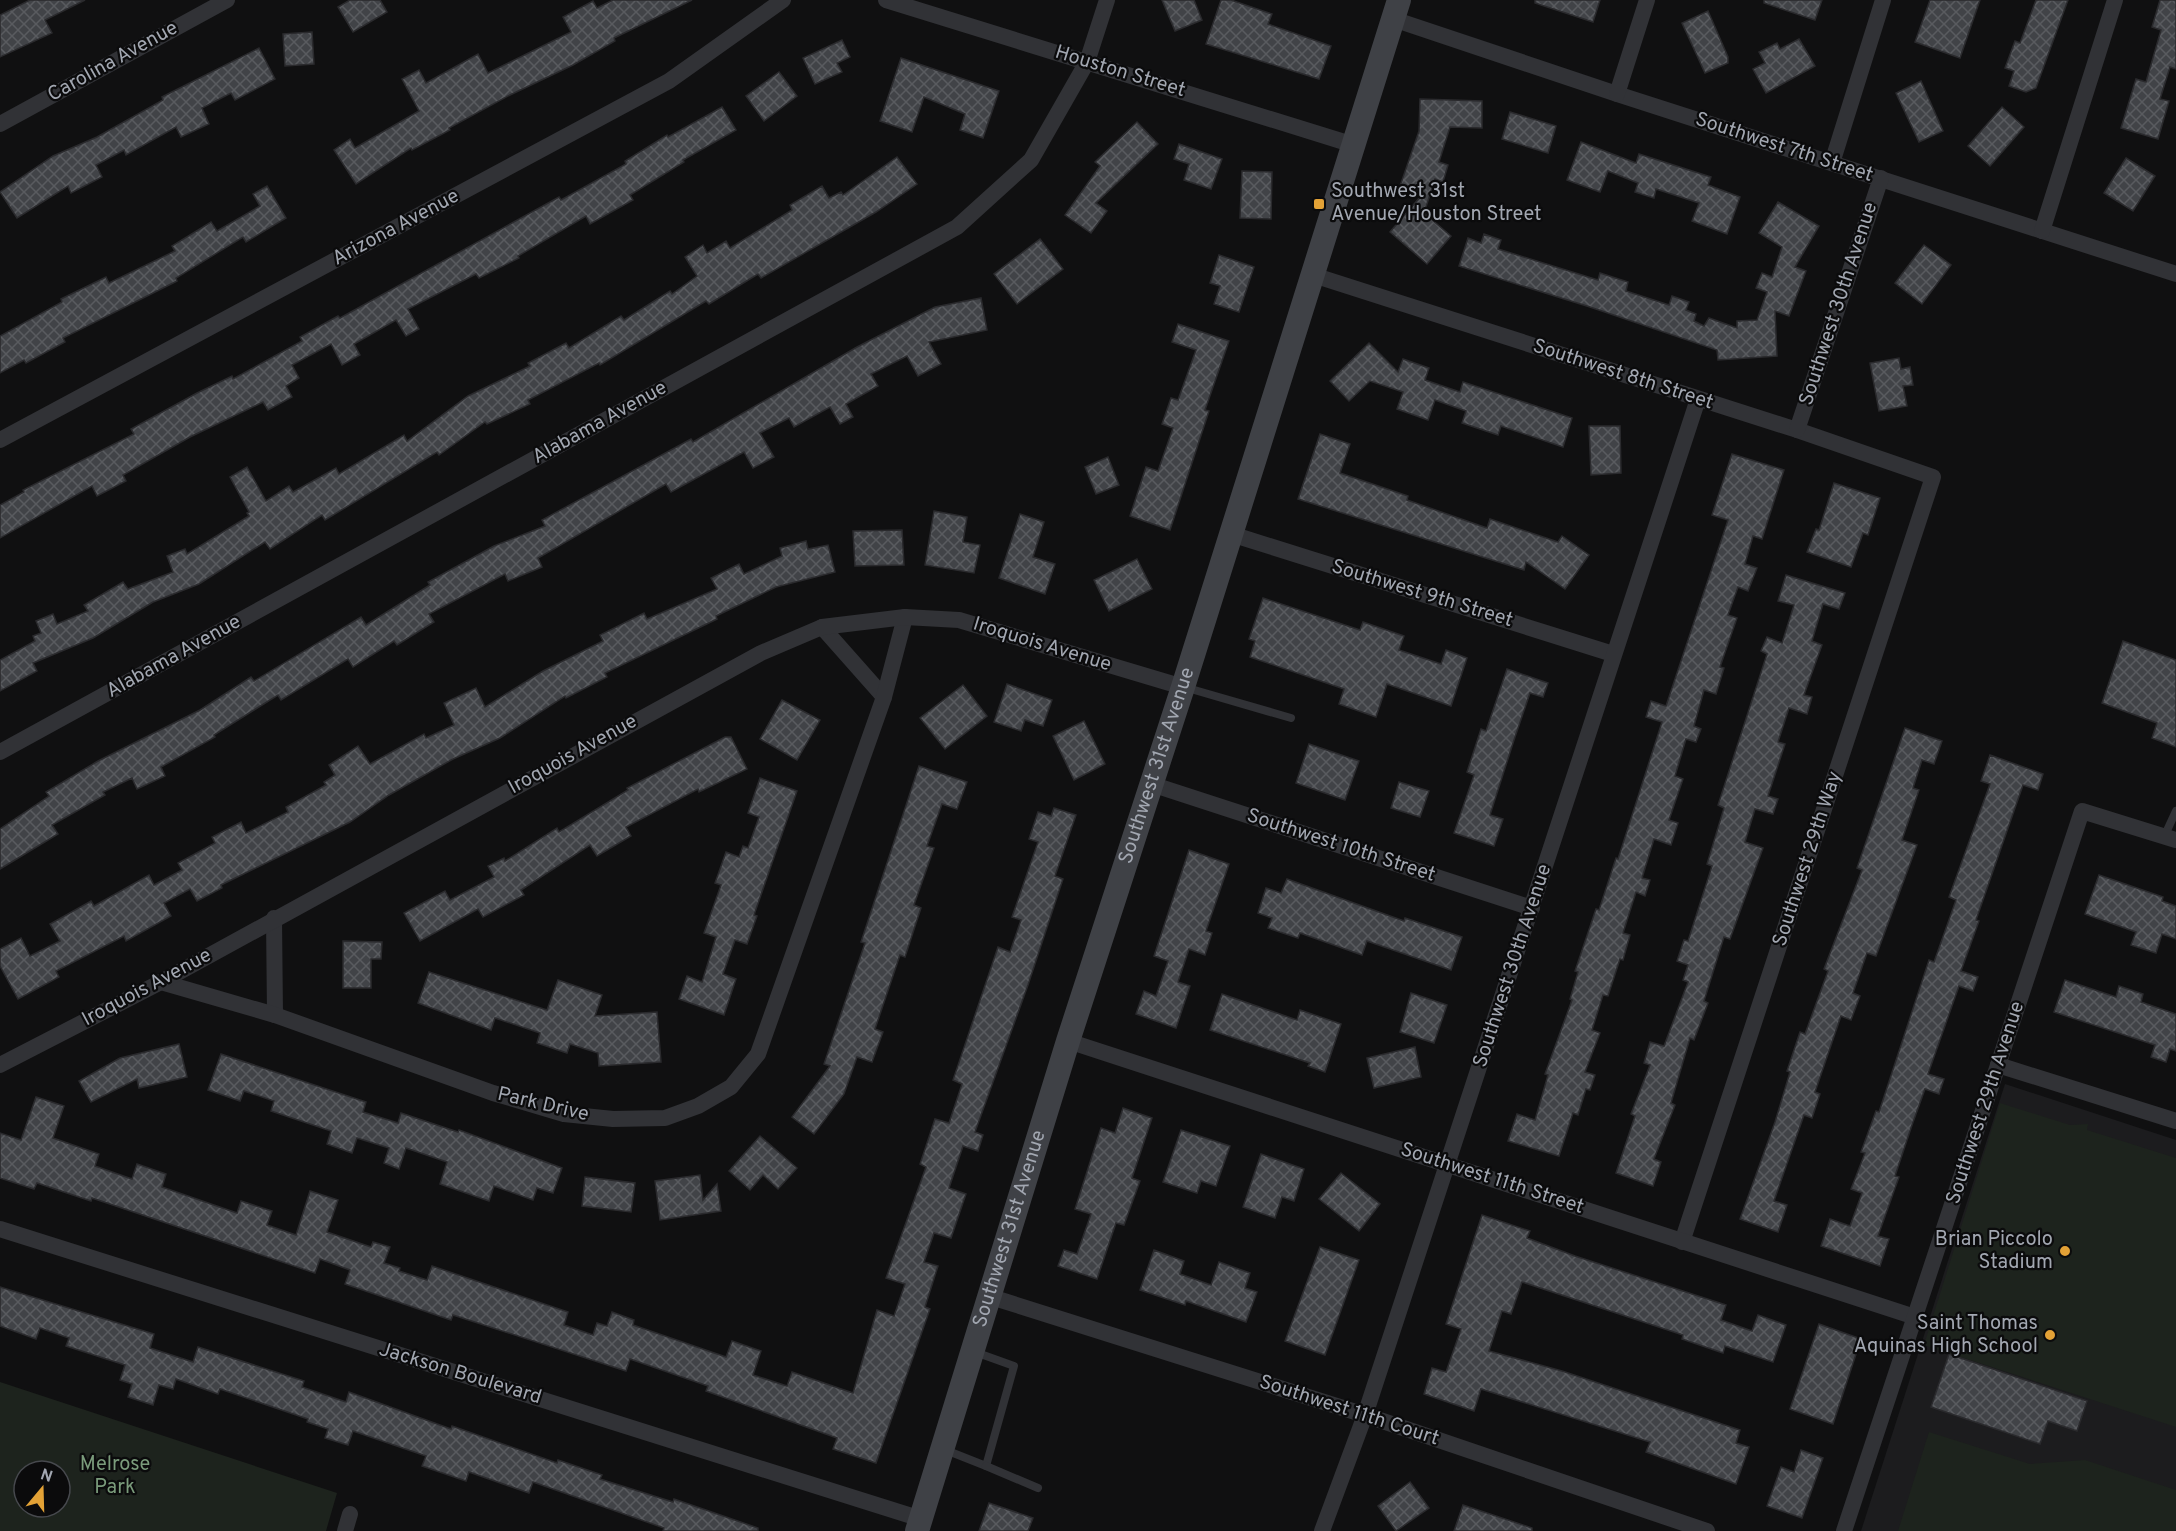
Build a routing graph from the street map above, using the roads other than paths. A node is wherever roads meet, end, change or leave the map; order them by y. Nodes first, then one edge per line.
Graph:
1 (227, 0) edge
2 (783, 0) edge
3 (886, 0) edge
4 (1107, 0) edge
5 (1647, 0) edge
6 (1883, 0) edge
7 (2115, 0) edge
8 (1396, 9) edge
9 (1087, 62) junction
10 (1617, 94) junction
11 (0, 124) edge
12 (1354, 145) junction
13 (1832, 163) junction
14 (1881, 178) junction
15 (2042, 231) junction
16 (2176, 274) edge
17 (1313, 275) junction
18 (1698, 399) junction
19 (1797, 430) junction
20 (0, 440) edge
21 (1933, 477) joint
22 (1231, 534) junction
23 (905, 617) junction
24 (822, 627) junction
25 (1613, 654) junction
26 (1184, 687) junction
27 (884, 697) junction
28 (1291, 718) dead end
29 (0, 753) edge
30 (1151, 784) junction
31 (2176, 811) edge
32 (2170, 838) edge
33 (1532, 908) junction
34 (274, 918) junction
35 (161, 982) junction
36 (275, 1016) junction
37 (1068, 1041) junction
38 (0, 1065) edge
39 (1998, 1065) junction
40 (2176, 1121) edge
41 (1448, 1164) junction
42 (0, 1229) edge
43 (1682, 1242) junction
44 (988, 1296) junction
45 (1915, 1317) junction
46 (972, 1351) junction
47 (1365, 1414) junction
48 (942, 1448) junction
49 (986, 1466) junction
50 (1038, 1488) dead end
51 (350, 1514) dead end
52 (919, 1525) edge
53 (345, 1531) edge
54 (1322, 1531) edge
55 (1707, 1531) edge
56 (1844, 1531) edge

1 - 11 street, Carolina Avenue
2 - 20 street, Arizona Avenue
3 - 9 street, Houston Street
4 - 9 street, Alabama Avenue
5 - 10 street
6 - 13 street
7 - 15 street
8 - 10 street, Southwest 7th Street
8 - 12 main road, Southwest 31st Avenue
9 - 12 street, Houston Street
9 - 29 street, Alabama Avenue
10 - 13 street, Southwest 7th Street
12 - 17 main road, Southwest 31st Avenue
13 - 14 street, Southwest 7th Street
14 - 15 street, Southwest 7th Street
14 - 19 street, Southwest 30th Avenue
15 - 16 street, Southwest 7th Street
17 - 18 street, Southwest 8th Street
17 - 22 main road, Southwest 31st Avenue
18 - 19 street, Southwest 8th Street
18 - 25 street, Southwest 30th Avenue
19 - 21 street, Southwest 8th Street
21 - 43 street, Southwest 29th Way
22 - 25 street, Southwest 9th Street
22 - 26 main road, Southwest 31st Avenue
23 - 24 street, Iroquois Avenue
23 - 26 street, Iroquois Avenue
23 - 27 street, Park Drive
24 - 27 street
24 - 34 street, Iroquois Avenue
25 - 33 street, Southwest 30th Avenue
26 - 28 lane
26 - 30 main road, Southwest 31st Avenue
27 - 36 street, Park Drive
30 - 33 street, Southwest 10th Street
30 - 37 main road, Southwest 31st Avenue
31 - 32 lane
32 - 39 street, Southwest 29th Avenue
33 - 41 street, Southwest 30th Avenue
34 - 35 street, Iroquois Avenue
34 - 36 street
35 - 36 street, Park Drive
35 - 38 street, Iroquois Avenue
37 - 41 street, Southwest 11th Street
37 - 44 main road, Southwest 31st Avenue
39 - 40 street
39 - 45 street, Southwest 29th Avenue
41 - 43 street, Southwest 11th Street
41 - 47 street, Southwest 30th Avenue
42 - 52 street, Jackson Boulevard
43 - 45 street, Southwest 11th Street
44 - 46 main road, Southwest 31st Avenue
44 - 47 street, Southwest 11th Court
45 - 56 street, Southwest 29th Avenue
46 - 48 main road, Southwest 31st Avenue
46 - 49 lane
47 - 54 street, Southwest 30th Avenue
47 - 55 street, Southwest 11th Court
48 - 49 lane
48 - 52 main road, Southwest 31st Avenue
49 - 50 lane
51 - 53 street

